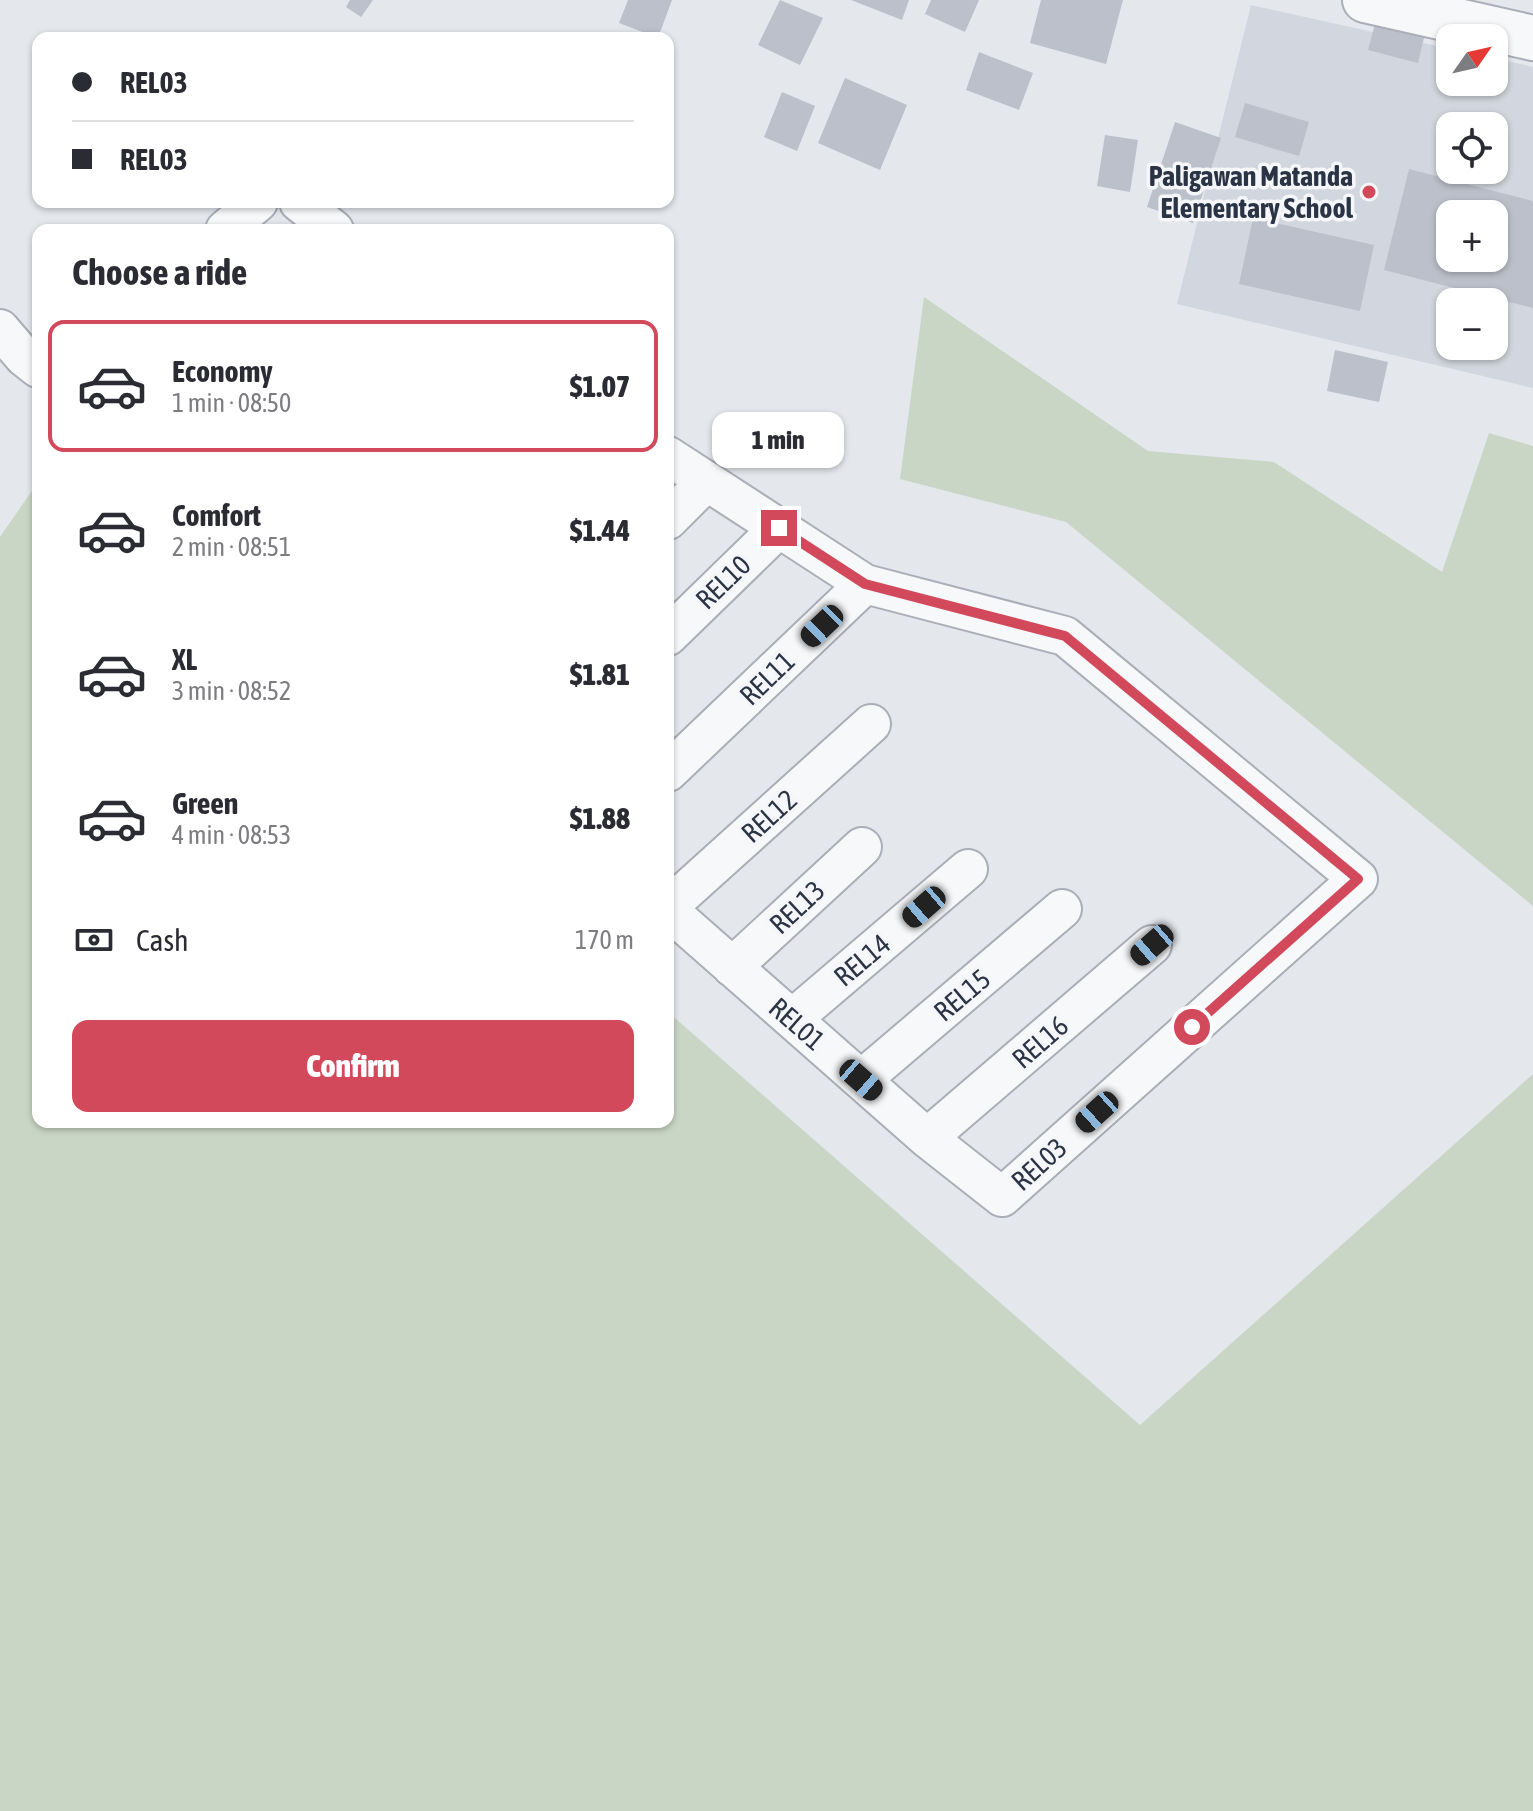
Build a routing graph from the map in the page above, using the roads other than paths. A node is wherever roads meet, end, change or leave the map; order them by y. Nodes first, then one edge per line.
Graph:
1 (1365, 0) edge
2 (1533, 38) edge
3 (251, 208) edge
4 (306, 208) edge
5 (232, 224) edge
6 (326, 224) edge
7 (0, 329) edge
8 (32, 363) edge
9 (674, 460) edge
10 (707, 481) junction
11 (674, 514) edge
12 (779, 528) junction
13 (865, 584) junction
14 (674, 630) edge
15 (871, 724) dead end
16 (674, 766) edge
17 (862, 847) dead end
18 (968, 869) dead end
19 (674, 904) edge
20 (1062, 909) dead end
21 (674, 914) edge
22 (1152, 945) dead end
23 (732, 967) junction
24 (792, 1019) junction
25 (861, 1080) junction
26 (927, 1138) junction
27 (1002, 1197) joint

1 - 2 street
3 - 5 street
4 - 6 street
7 - 8 street
9 - 10 street, REL03
10 - 11 street
10 - 12 street, REL03
12 - 13 street, REL03
12 - 14 street, REL10
13 - 16 street, REL11
13 - 27 street, REL03
15 - 19 street, REL12
17 - 23 street, REL13
18 - 24 street, REL14
20 - 25 street, REL15
21 - 23 street, REL01
22 - 26 street, REL16
23 - 24 street, REL01
24 - 25 street, REL01
25 - 26 street, REL01
26 - 27 street, REL01

